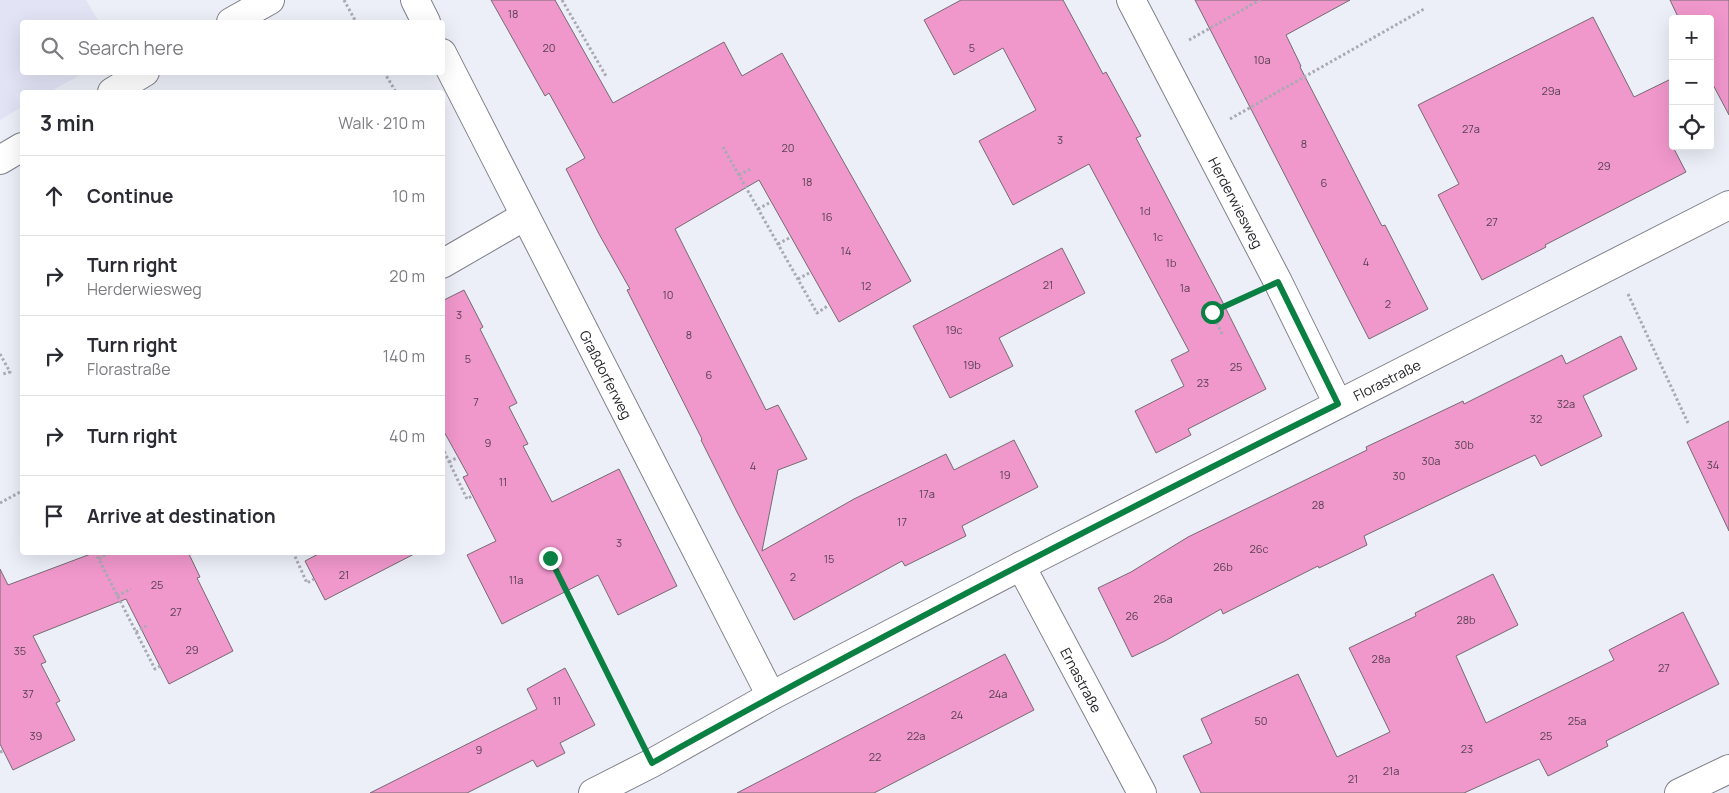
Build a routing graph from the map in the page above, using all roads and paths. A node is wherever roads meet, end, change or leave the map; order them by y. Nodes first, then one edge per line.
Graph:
1 (270, 0) edge
2 (344, 0) edge
3 (415, 0) edge
4 (562, 0) edge
5 (1131, 0) edge
6 (1260, 0) edge
7 (1424, 9) dead end
8 (235, 20) edge
9 (355, 20) edge
10 (425, 20) edge
11 (1160, 56) junction
12 (445, 59) edge
13 (140, 75) edge
14 (386, 75) edge
15 (606, 76) dead end
16 (115, 90) edge
17 (395, 90) edge
18 (1201, 135) junction
19 (723, 147) dead end
20 (20, 148) edge
21 (0, 160) edge
22 (752, 168) dead end
23 (739, 176) junction
24 (771, 202) dead end
25 (1729, 205) edge
26 (758, 209) junction
27 (525, 216) junction
28 (791, 237) dead end
29 (778, 244) junction
30 (445, 262) edge
31 (810, 272) dead end
32 (798, 279) junction
33 (1278, 282) junction
34 (1624, 286) dead end
35 (829, 305) dead end
36 (1222, 334) dead end
37 (0, 354) edge
38 (3, 374) dead end
39 (1338, 404) junction
40 (1688, 423) dead end
41 (445, 453) edge
42 (458, 457) dead end
43 (449, 462) junction
44 (20, 493) edge
45 (472, 496) dead end
46 (0, 503) edge
47 (97, 555) edge
48 (106, 555) edge
49 (295, 555) edge
50 (99, 559) junction
51 (544, 563) dead end
52 (1021, 566) junction
53 (314, 579) dead end
54 (131, 589) dead end
55 (118, 596) junction
56 (146, 626) dead end
57 (136, 632) junction
58 (160, 666) dead end
59 (771, 696) junction
60 (652, 763) junction
61 (1729, 770) edge
62 (592, 793) edge
63 (1142, 793) edge
64 (1680, 793) edge

1 - 8 street
2 - 9 path
3 - 10 street
4 - 15 path
5 - 11 street, Herderwiesweg
6 - 11 path
7 - 18 path
11 - 18 street, Herderwiesweg
12 - 27 street, Graßdorferweg
13 - 16 street
14 - 17 path
18 - 33 street, Herderwiesweg
19 - 23 path
20 - 21 street
22 - 23 path
23 - 26 path
24 - 26 path
25 - 39 street, Florastraße
26 - 29 path
27 - 30 street
27 - 59 street, Graßdorferweg
28 - 29 path
29 - 32 path
31 - 32 path
32 - 35 path
33 - 36 path
33 - 39 street, Herderwiesweg
34 - 40 path
37 - 38 path
39 - 52 street, Florastraße
41 - 43 path
42 - 43 path
43 - 45 path
44 - 46 path
47 - 50 path
48 - 50 path
49 - 53 path
50 - 55 path
51 - 60 path
52 - 59 street, Florastraße
52 - 63 street, Ernastraße
54 - 55 path
55 - 57 path
56 - 57 path
57 - 58 path
59 - 60 street, Florastraße
60 - 62 street, Florastraße
61 - 64 street

